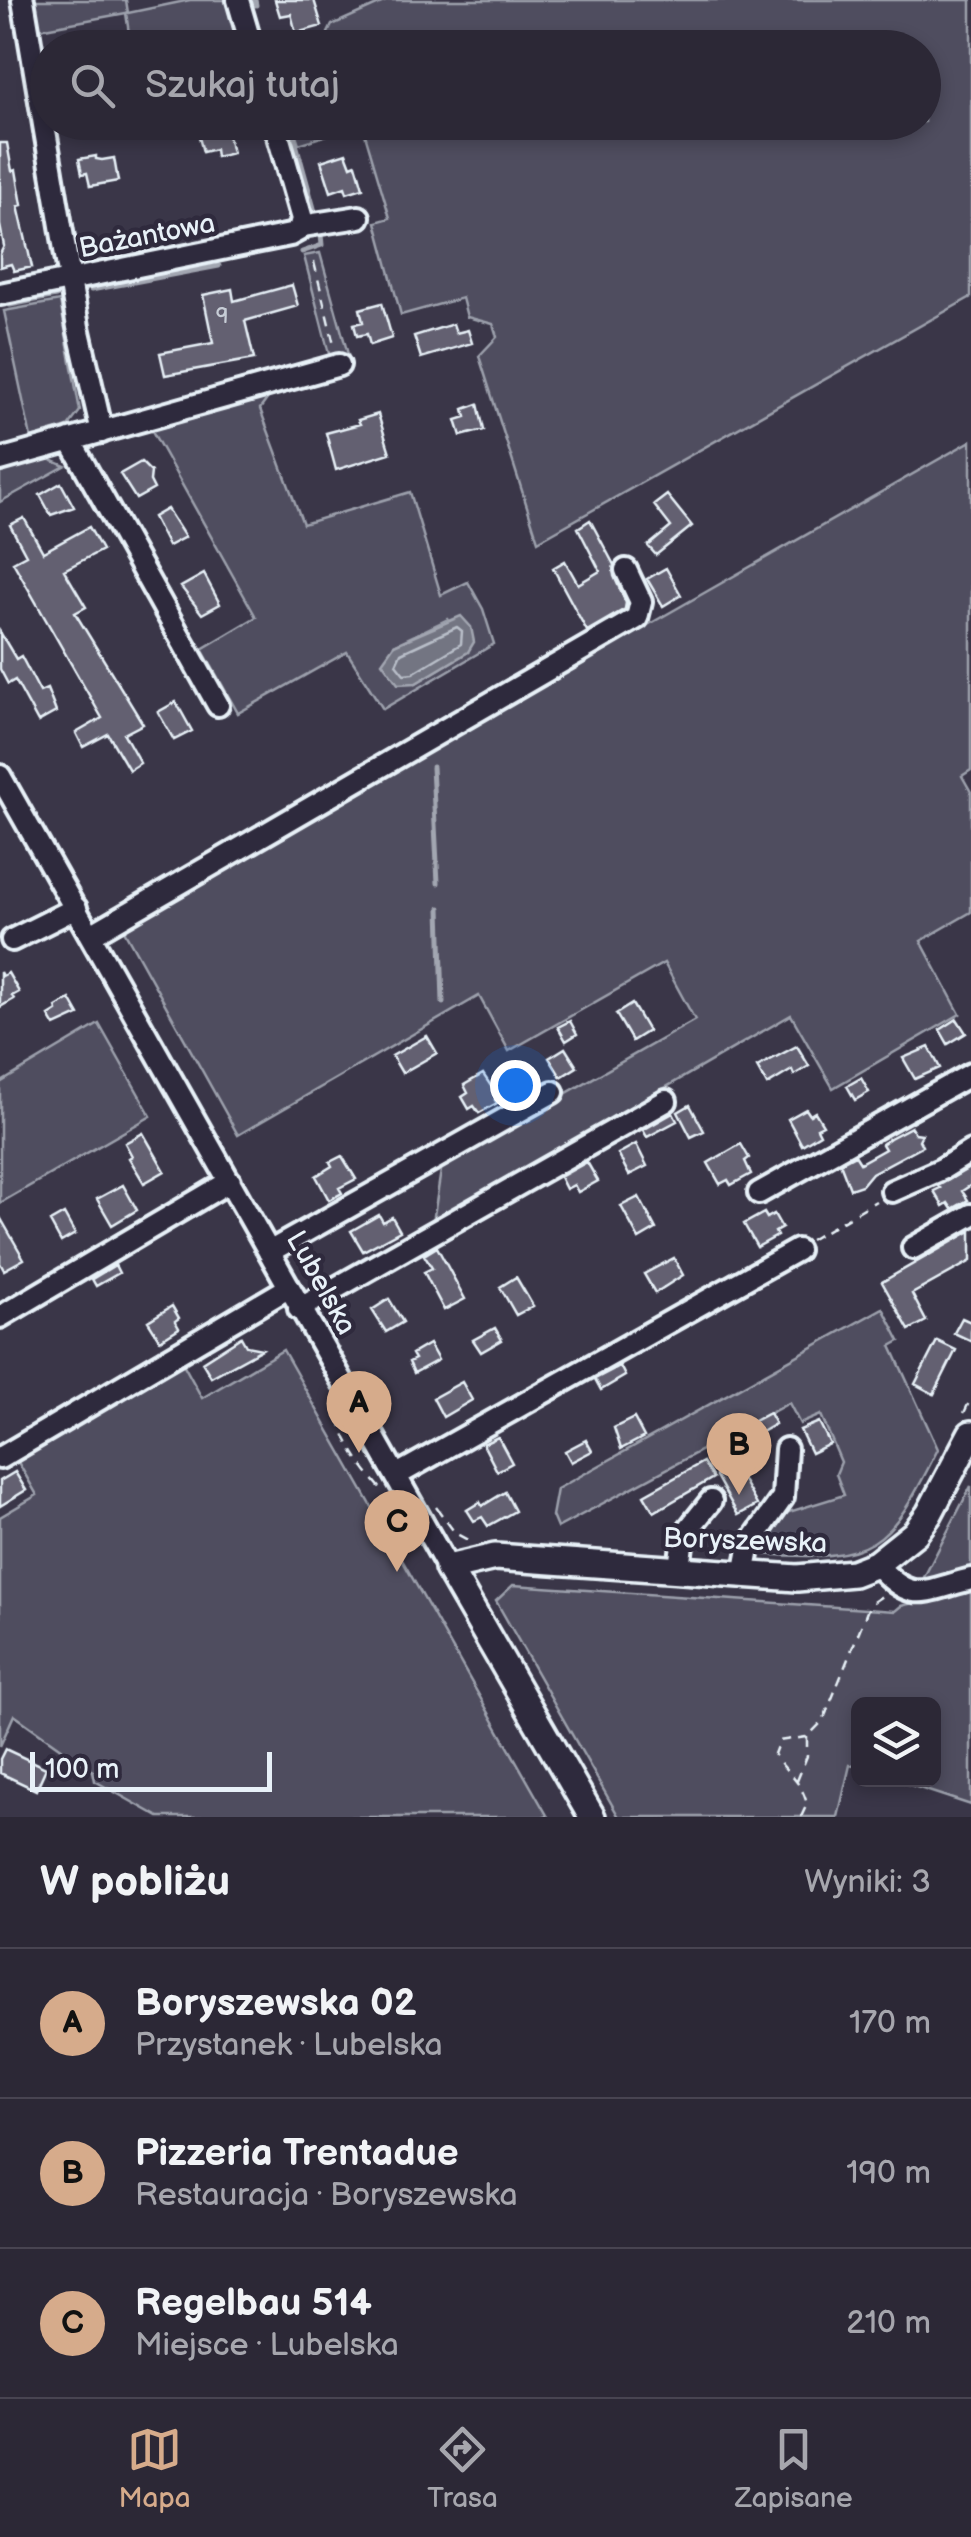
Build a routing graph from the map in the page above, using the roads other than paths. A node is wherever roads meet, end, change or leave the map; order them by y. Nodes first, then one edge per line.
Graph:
1 (23, 0) edge
2 (238, 0) edge
3 (247, 30) edge
4 (30, 42) edge
5 (47, 140) edge
6 (279, 140) edge
7 (359, 217) dead end
8 (302, 226) junction
9 (70, 279) junction
10 (0, 294) edge
11 (339, 365) road end
12 (102, 432) junction
13 (70, 440) junction
14 (0, 460) edge
15 (626, 570) dead end
16 (218, 705) dead end
17 (0, 776) edge
18 (76, 908) junction
19 (91, 935) junction
20 (12, 940) dead end
21 (971, 1074) edge
22 (553, 1092) dead end
23 (666, 1101) dead end
24 (971, 1151) edge
25 (230, 1180) junction
26 (892, 1191) road end
27 (759, 1193) dead end
28 (971, 1215) edge
29 (913, 1248) dead end
30 (797, 1250) road end
31 (269, 1252) junction
32 (288, 1288) junction
33 (299, 1309) junction
34 (0, 1316) edge
35 (971, 1434) edge
36 (786, 1449) dead end
37 (0, 1458) edge
38 (398, 1475) junction
39 (711, 1501) dead end
40 (876, 1564) junction
41 (448, 1568) junction
42 (679, 1570) junction
43 (744, 1574) junction
44 (971, 1579) edge
45 (592, 1817) edge

1 - 4 street
2 - 3 street
5 - 9 street
6 - 8 street
7 - 8 street, Bażantowa
8 - 9 street, Bażantowa
9 - 10 street, Bażantowa
9 - 12 street
11 - 12 street
12 - 13 street
13 - 14 street
13 - 16 street
15 - 19 street
17 - 18 street, Lubelska
18 - 19 street, Lubelska
18 - 20 street
19 - 25 street, Lubelska
21 - 27 street
22 - 31 street
23 - 33 street
24 - 26 street
25 - 31 street, Lubelska
25 - 34 street
28 - 29 street
30 - 38 street
31 - 32 street, Lubelska
32 - 33 street, Lubelska
32 - 37 street
33 - 38 street, Lubelska
35 - 40 main road, Boryszewska
36 - 43 street
38 - 41 street, Lubelska
39 - 42 street
40 - 43 main road, Boryszewska
40 - 44 street
41 - 42 main road, Boryszewska
41 - 45 main road, Lubelska
42 - 43 main road, Boryszewska

